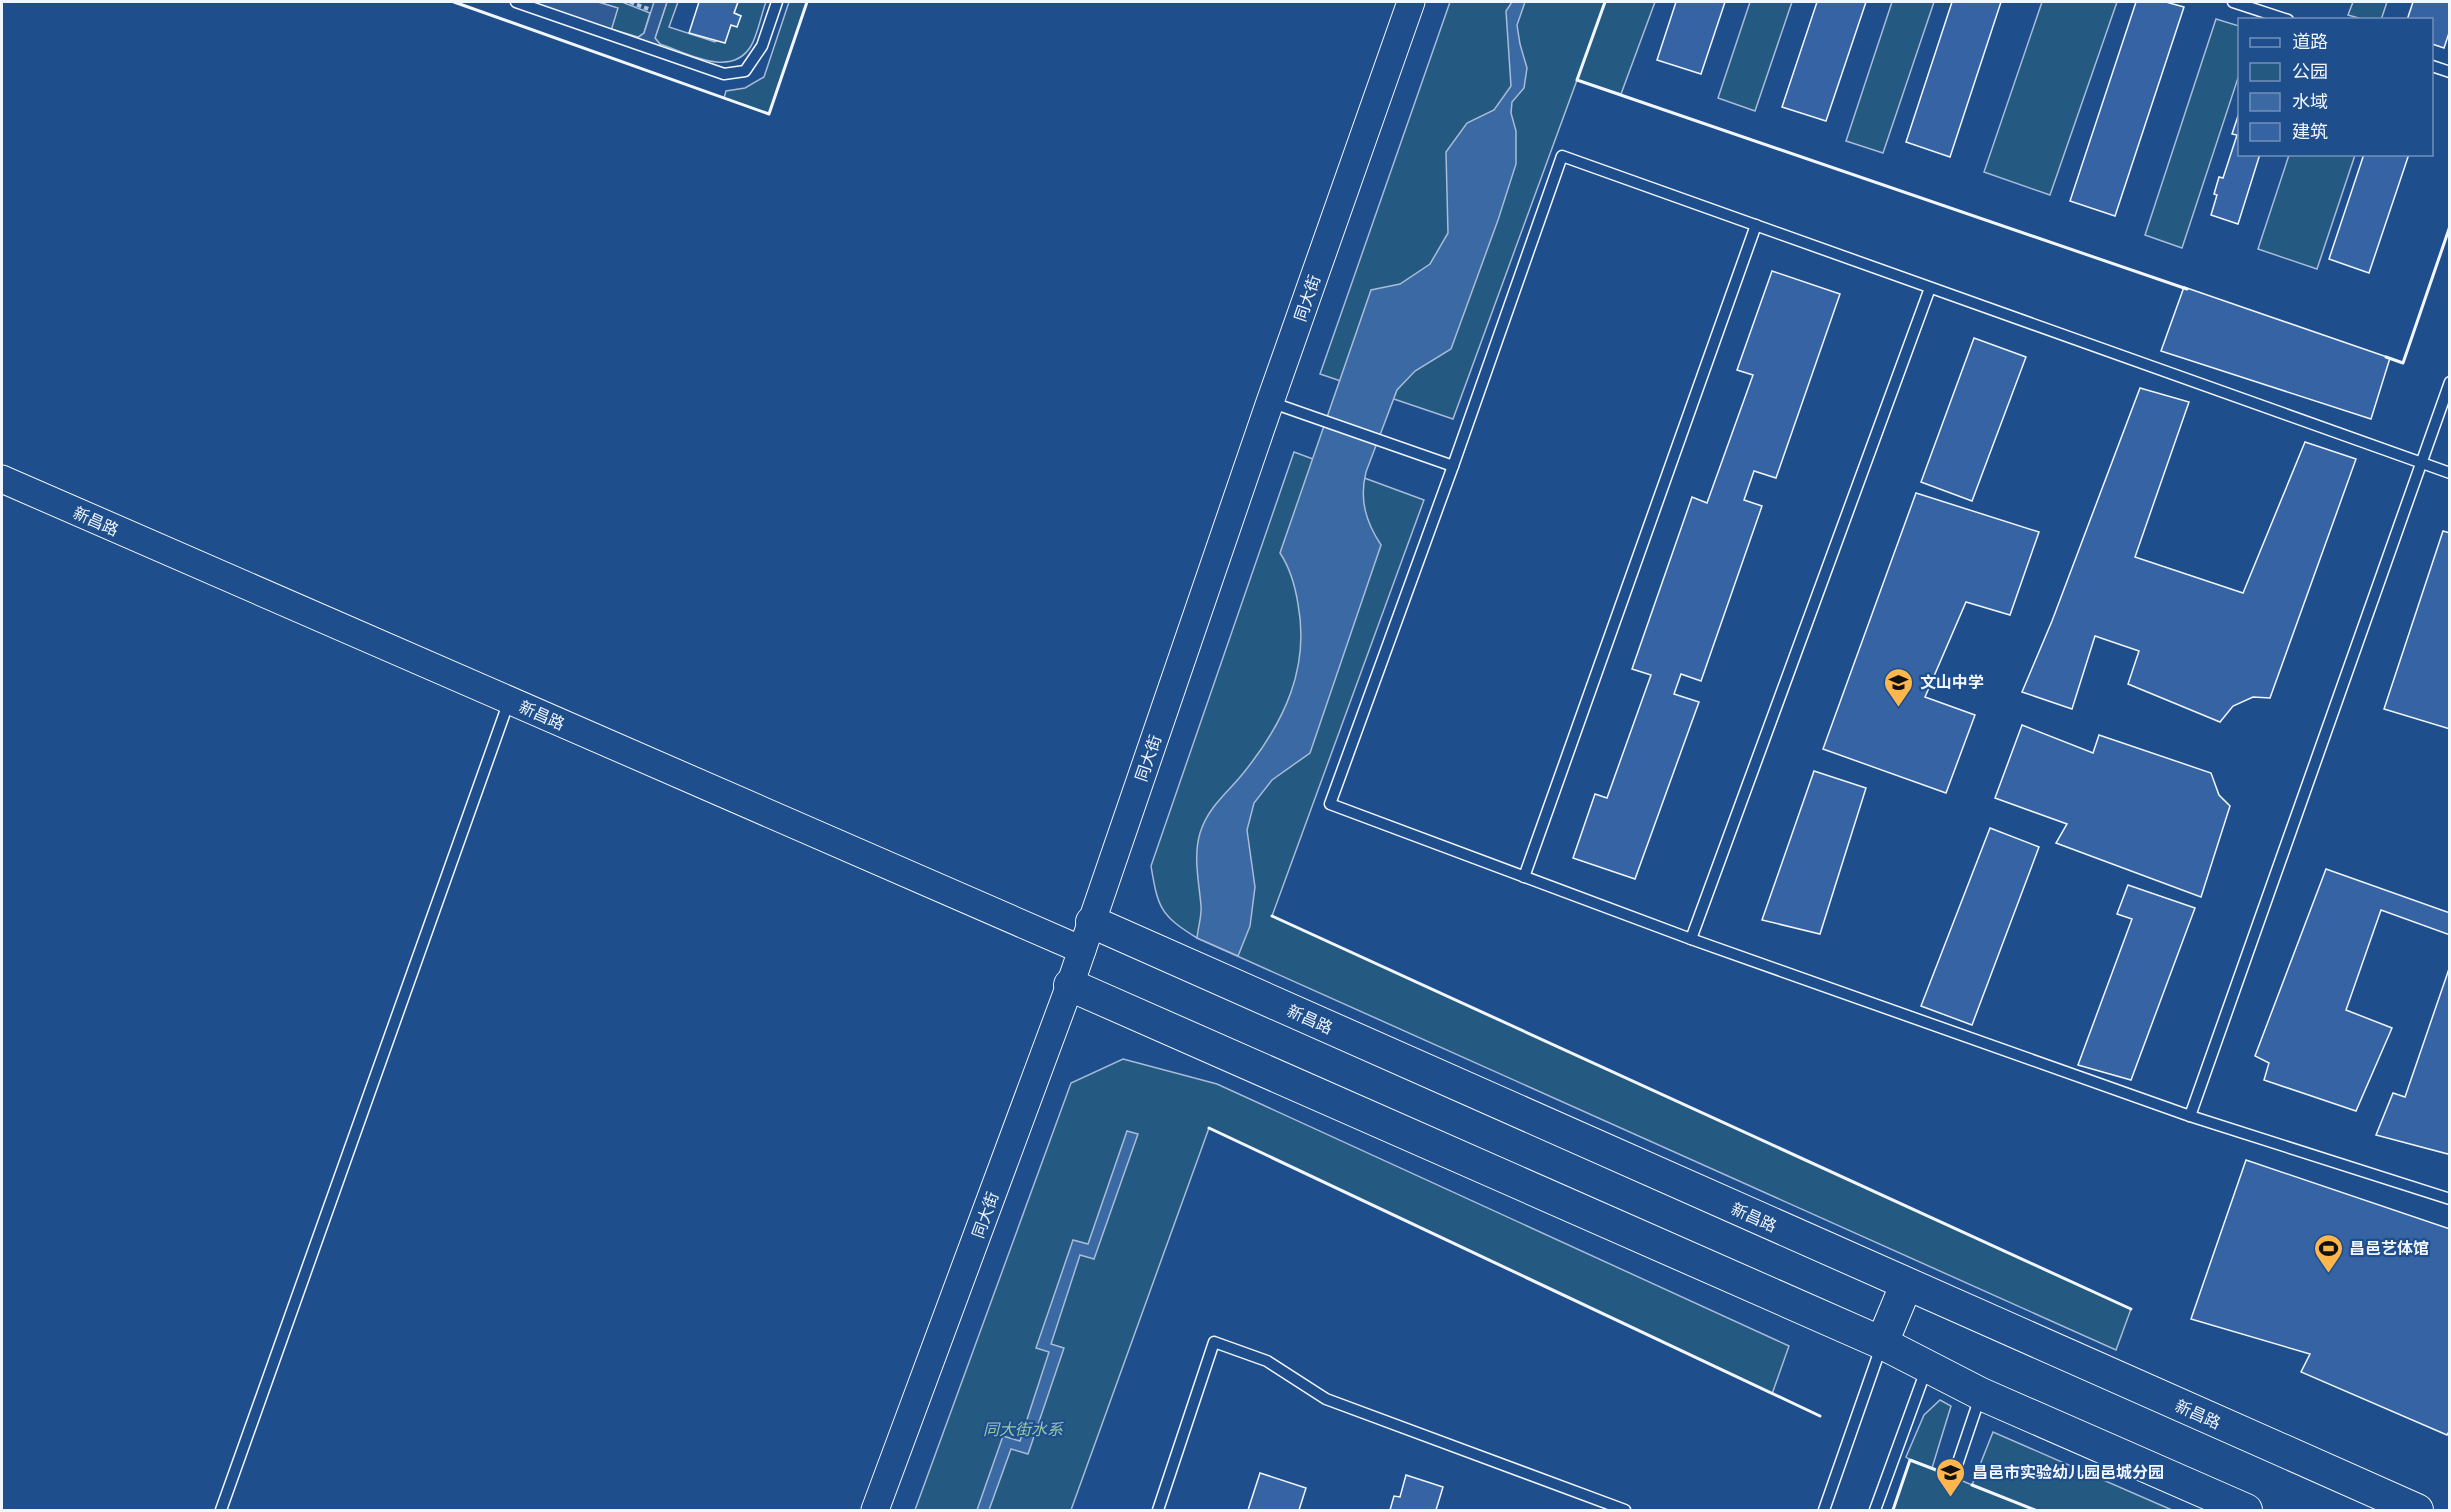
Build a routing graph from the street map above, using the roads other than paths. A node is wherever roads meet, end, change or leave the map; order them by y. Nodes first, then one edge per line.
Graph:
1 (516, 2) edge
2 (777, 2) edge
3 (1412, 2) edge
4 (2233, 2) edge
5 (2282, 18) edge
6 (2433, 66) edge
7 (2450, 72) edge
8 (1756, 225) junction
9 (1930, 288) junction
10 (2450, 382) edge
11 (1270, 402) junction
12 (2420, 463) junction
13 (1454, 466) junction
14 (2450, 473) edge
15 (2, 479) edge
16 (509, 700) junction
17 (1524, 877) junction
18 (1087, 936) junction
19 (1691, 939) junction
20 (1070, 985) junction
21 (2190, 1116) junction
22 (2450, 1199) edge
23 (1906, 1285) junction
24 (1882, 1344) junction
25 (1926, 1367) junction
26 (1981, 1394) junction
27 (1953, 1477) dead end
28 (221, 1510) edge
29 (875, 1510) edge
30 (1158, 1510) edge
31 (1625, 1510) edge
32 (1824, 1510) edge
33 (1875, 1510) edge
34 (2246, 1510) edge
35 (2417, 1510) edge

1 - 2 lane
3 - 11 street, 同大街
4 - 5 lane
6 - 7 lane
8 - 9 lane
8 - 13 lane
8 - 17 lane
9 - 12 lane
9 - 19 lane
10 - 12 lane
11 - 13 lane
11 - 18 street, 同大街
12 - 14 lane
12 - 21 lane
13 - 17 lane
15 - 16 street, 新昌路
16 - 18 street, 新昌路
16 - 28 lane
17 - 19 lane
18 - 20 street, 同大街
18 - 23 main road, 新昌路
19 - 21 lane
20 - 24 main road
20 - 29 street, 同大街
21 - 22 lane
23 - 24 main road
23 - 35 main road, 新昌路
24 - 25 main road
24 - 32 lane
25 - 26 main road
25 - 33 lane
26 - 27 lane
26 - 34 main road
30 - 31 lane

